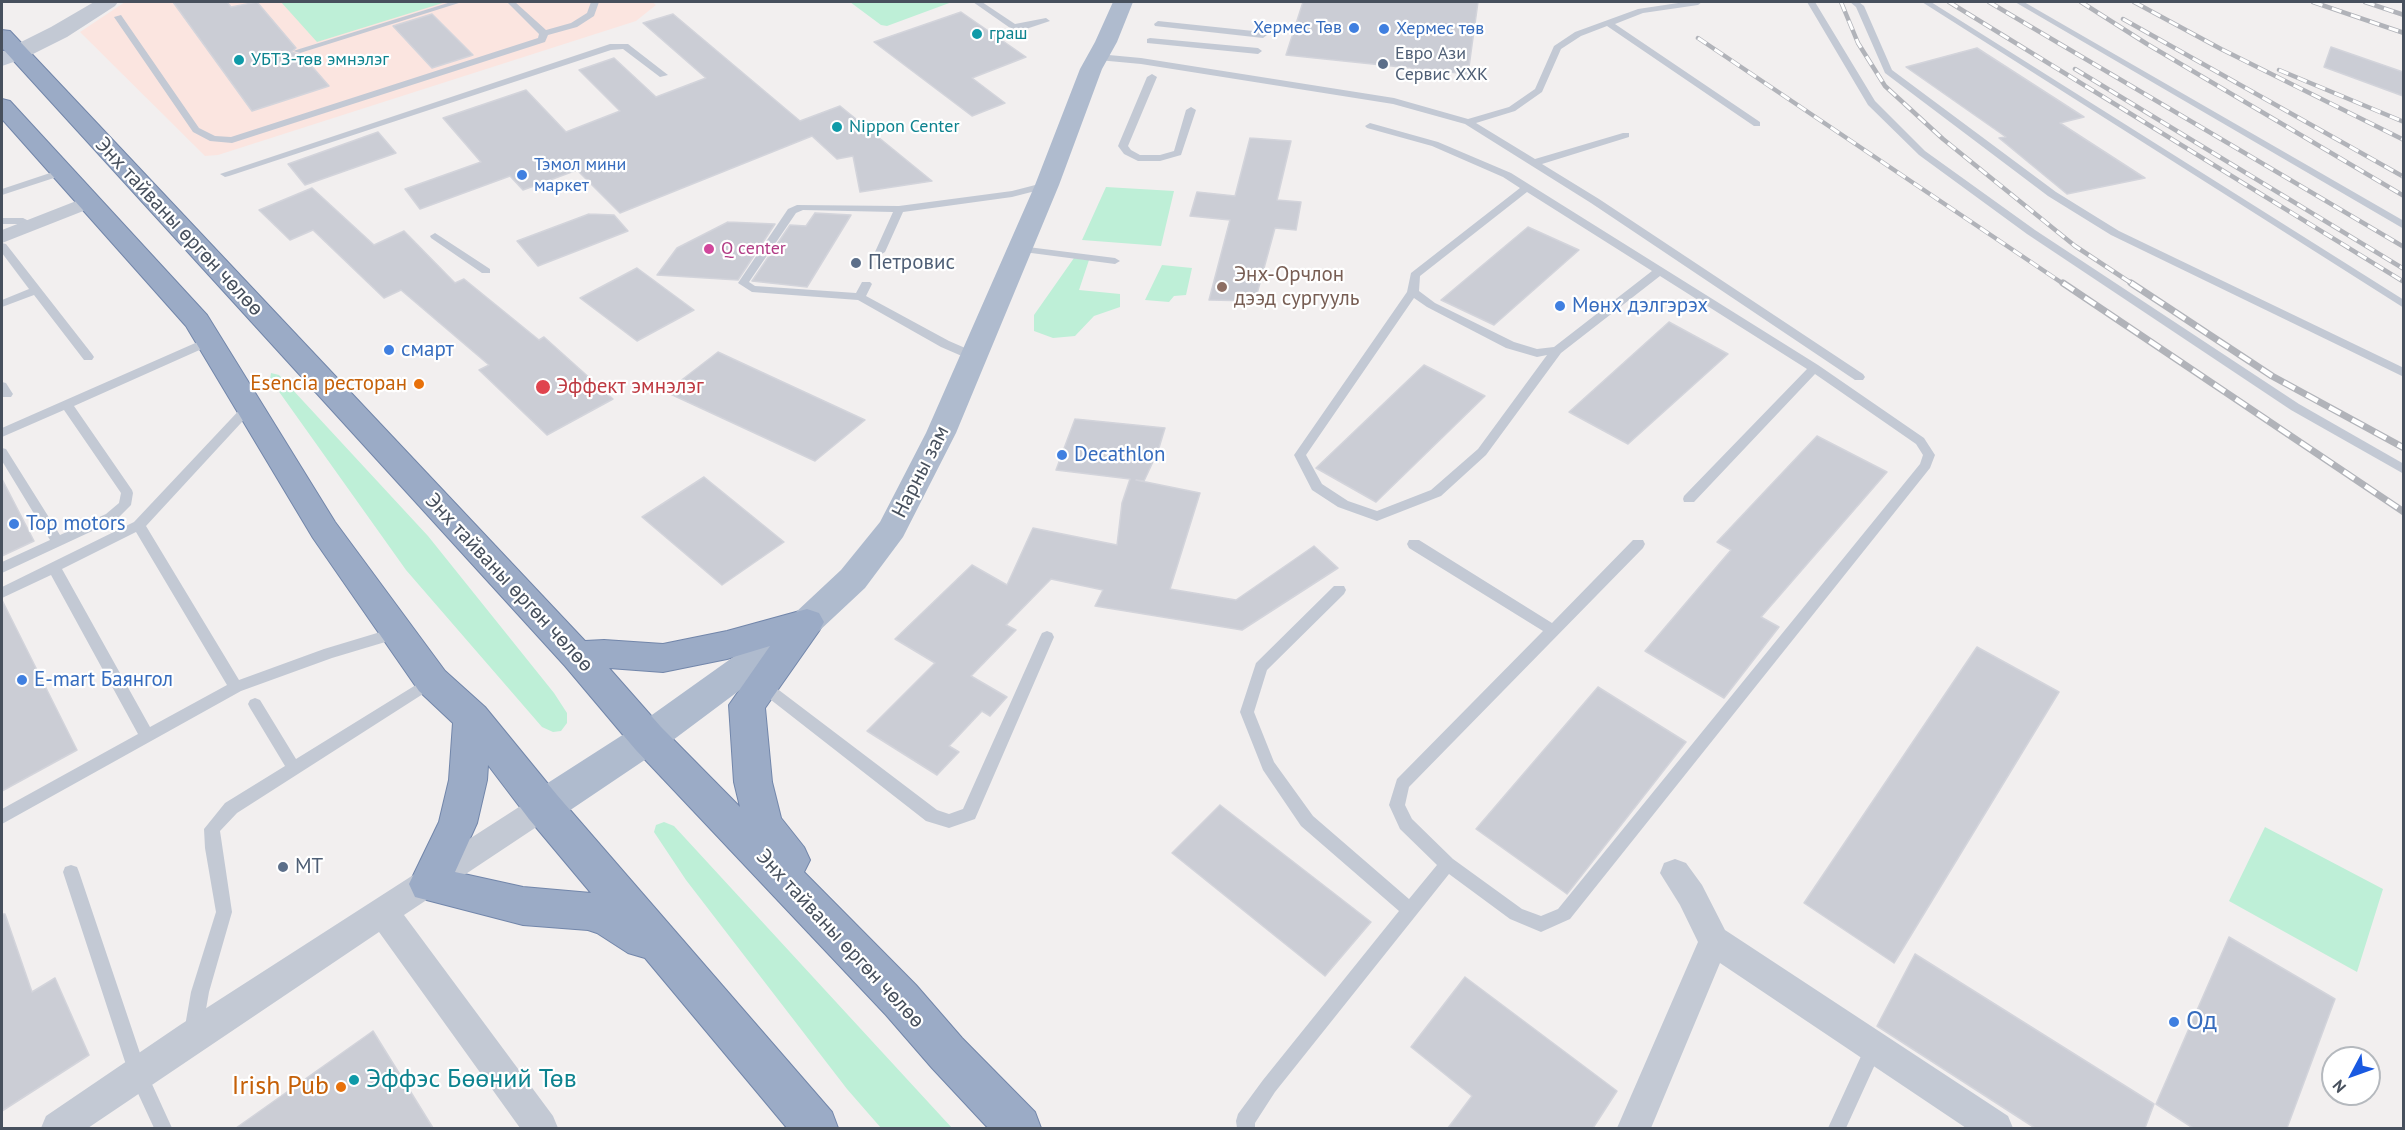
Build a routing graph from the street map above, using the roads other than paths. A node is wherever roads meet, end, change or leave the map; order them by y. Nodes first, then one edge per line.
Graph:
1 (458, 2) edge
2 (511, 2) edge
3 (595, 2) edge
4 (977, 2) edge
5 (1123, 2) edge
6 (1698, 2) edge
7 (1811, 2) edge
8 (1854, 2) edge
9 (1926, 2) edge
10 (2019, 2) edge
11 (113, 9) edge
12 (1046, 21) dead end
13 (1608, 23) junction
14 (1158, 24) dead end
15 (544, 33) junction
16 (1263, 35) dead end
17 (1150, 42) dead end
18 (7, 50) edge
19 (297, 51) dead end
20 (1258, 51) dead end
21 (1098, 57) junction
22 (663, 75) dead end
23 (1152, 77) dead end
24 (4, 110) edge
25 (1191, 110) dead end
26 (1468, 122) junction
27 (1757, 124) dead end
28 (1370, 126) dead end
29 (1626, 135) dead end
30 (1534, 163) junction
31 (62, 172) junction
32 (225, 174) dead end
33 (1047, 185) junction
34 (1527, 187) junction
35 (2, 192) edge
36 (89, 202) junction
37 (898, 209) junction
38 (2, 221) edge
39 (32, 225) junction
40 (2403, 226) edge
41 (435, 236) dead end
42 (2, 237) edge
43 (2, 246) edge
44 (1020, 249) junction
45 (880, 252) dead end
46 (1115, 261) dead end
47 (486, 271) dead end
48 (1659, 271) junction
49 (866, 284) dead end
50 (36, 290) junction
51 (1413, 292) junction
52 (860, 297) junction
53 (2, 304) edge
54 (2403, 305) edge
55 (209, 342) junction
56 (1557, 350) junction
57 (88, 357) dead end
58 (975, 357) junction
59 (1814, 368) junction
60 (2403, 373) edge
61 (1859, 377) dead end
62 (66, 404) junction
63 (249, 407) junction
64 (2, 433) edge
65 (2, 452) edge
66 (2403, 470) edge
67 (1689, 499) dead end
68 (140, 525) junction
69 (58, 542) junction
70 (1414, 544) dead end
71 (1638, 544) dead end
72 (2, 568) edge
73 (54, 568) junction
74 (1339, 590) dead end
75 (2, 593) edge
76 (807, 622) junction
77 (1554, 631) junction
78 (397, 633) junction
79 (1047, 636) dead end
80 (577, 656) junction
81 (432, 681) junction
82 (762, 685) junction
83 (236, 687) junction
84 (255, 704) dead end
85 (472, 718) junction
86 (147, 736) junction
87 (648, 738) junction
88 (294, 768) junction
89 (543, 807) junction
90 (2, 817) edge
91 (1447, 864) junction
92 (71, 872) dead end
93 (1675, 873) dead end
94 (429, 884) junction
95 (1410, 910) junction
96 (384, 913) junction
97 (1714, 941) junction
98 (669, 957) junction
99 (901, 1000) junction
100 (192, 1037) junction
101 (1874, 1047) junction
102 (138, 1074) junction
103 (58, 1128) edge
104 (163, 1128) edge
105 (541, 1128) edge
106 (816, 1128) edge
107 (1019, 1128) edge
108 (1246, 1128) edge
109 (1634, 1128) edge
110 (1837, 1128) edge
111 (1996, 1128) edge

1 - 19 lane
2 - 15 lane
3 - 15 lane
4 - 12 lane
5 - 21 main road, Нарны зам
6 - 13 lane
7 - 66 lane
8 - 60 lane
9 - 54 lane
10 - 40 lane
11 - 15 lane
11 - 18 street
13 - 26 lane
13 - 27 lane
14 - 16 lane
17 - 20 lane
18 - 80 highway, Энх тайваны өргөн чөлөө
21 - 26 lane
21 - 33 main road, Нарны зам
22 - 32 lane
23 - 25 lane
24 - 31 highway
26 - 30 lane
28 - 34 lane
29 - 30 lane
30 - 61 lane
31 - 35 lane
31 - 36 highway
33 - 37 lane
33 - 44 main road, Нарны зам
34 - 48 lane
34 - 51 lane
36 - 39 street
36 - 55 highway
37 - 45 lane
37 - 52 lane
38 - 39 lane
39 - 42 street
41 - 47 lane
43 - 50 lane
44 - 46 lane
44 - 58 main road, Нарны зам
48 - 56 lane
48 - 59 lane
49 - 52 lane
50 - 53 lane
50 - 57 lane
51 - 56 lane
51 - 56 lane
52 - 58 lane
55 - 62 lane
55 - 63 highway
58 - 76 main road, Нарны зам
59 - 67 lane
59 - 91 lane
62 - 64 lane
62 - 69 lane
63 - 68 lane
63 - 78 highway
65 - 69 lane
68 - 73 lane
68 - 83 lane
69 - 72 lane
70 - 77 lane
71 - 77 lane
73 - 75 lane
73 - 86 lane
74 - 95 lane
76 - 80 highway
76 - 82 highway
76 - 87 main road, Нарны зам
77 - 91 lane
78 - 81 highway
78 - 83 lane
79 - 82 lane
80 - 87 highway, Энх тайваны өргөн чөлөө
81 - 85 highway
81 - 88 lane
82 - 99 highway
83 - 86 lane
84 - 88 lane
85 - 89 highway
85 - 94 highway
86 - 90 lane
87 - 89 main road, Нарны зам
87 - 99 highway, Энх тайваны өргөн чөлөө
88 - 100 lane
89 - 94 street
89 - 98 highway
91 - 95 lane
92 - 102 lane
93 - 97 street
94 - 96 street
94 - 98 highway
95 - 108 lane
96 - 100 street
96 - 105 street
97 - 101 street
97 - 109 street
98 - 106 highway
99 - 107 highway, Энх тайваны өргөн чөлөө
100 - 102 street
101 - 110 lane
101 - 111 street
102 - 103 street
102 - 104 lane

